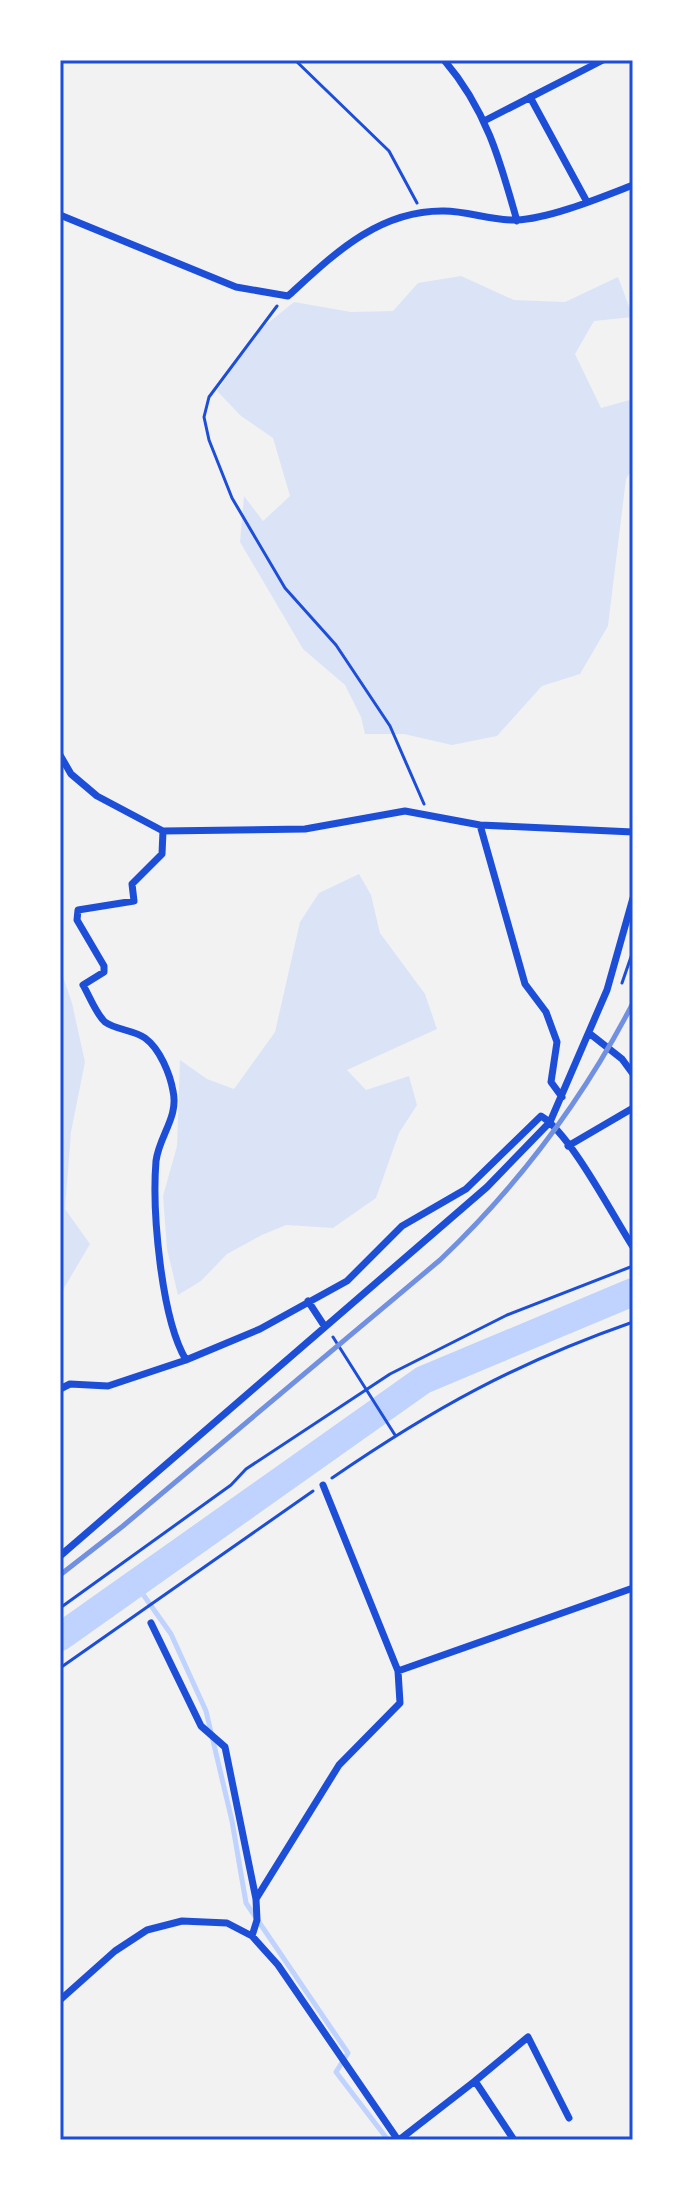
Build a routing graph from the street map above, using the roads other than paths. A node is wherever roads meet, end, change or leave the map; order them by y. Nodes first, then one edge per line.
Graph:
1 (444, 60) edge
2 (603, 60) edge
3 (530, 97) junction
4 (484, 121) junction
5 (633, 185) edge
6 (587, 202) junction
7 (60, 215) edge
8 (517, 221) junction
9 (60, 755) edge
10 (480, 825) junction
11 (163, 831) junction
12 (633, 832) edge
13 (633, 898) edge
14 (589, 1033) junction
15 (633, 1074) edge
16 (562, 1097) junction
17 (633, 1108) edge
18 (550, 1122) junction
19 (568, 1146) junction
20 (633, 1247) edge
21 (308, 1301) junction
22 (325, 1327) junction
23 (186, 1360) junction
24 (60, 1389) edge
25 (323, 1485) road end
26 (60, 1556) edge
27 (633, 1588) edge
28 (151, 1623) dead end
29 (398, 1671) junction
30 (256, 1899) junction
31 (252, 1936) junction
32 (60, 2000) edge
33 (475, 2081) junction
34 (569, 2118) dead end
35 (398, 2140) edge
36 (514, 2140) edge

1 - 4 street
2 - 3 street
3 - 4 street
3 - 6 street
4 - 8 street
5 - 6 street
6 - 8 street
7 - 8 street
9 - 11 street
10 - 11 street
10 - 12 street
10 - 16 street
11 - 23 street
13 - 14 street
14 - 15 street
14 - 16 street
16 - 18 street
17 - 19 street
18 - 19 street
18 - 21 street
18 - 22 street
19 - 20 street
21 - 22 street
21 - 23 street
22 - 26 street
23 - 24 street
25 - 29 street
27 - 29 street
28 - 30 street
29 - 30 street
30 - 31 street
31 - 32 street
31 - 35 street
33 - 34 street
33 - 35 street
33 - 36 street

